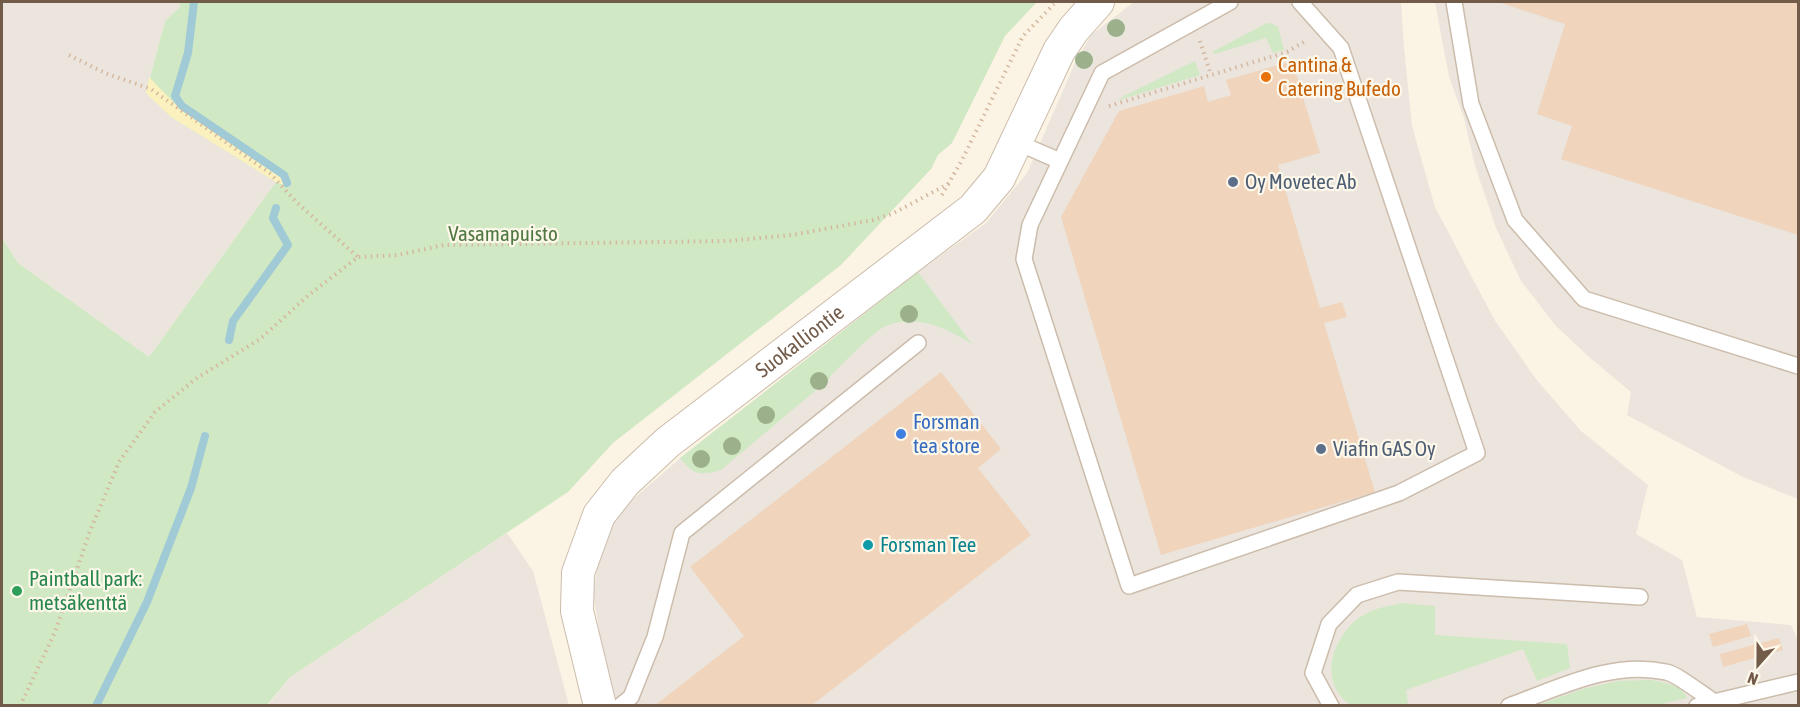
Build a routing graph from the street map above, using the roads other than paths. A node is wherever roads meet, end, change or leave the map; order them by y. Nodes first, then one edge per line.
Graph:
1 (1098, 2) edge
2 (1230, 2) edge
3 (1300, 2) edge
4 (1454, 2) edge
5 (1016, 142) junction
6 (1060, 161) junction
7 (918, 343) dead end
8 (1798, 366) edge
9 (1640, 597) dead end
10 (1798, 682) edge
11 (1749, 699) edge
12 (1713, 701) junction
13 (600, 705) edge
14 (620, 705) edge
15 (1331, 705) edge
16 (1509, 705) edge
17 (1697, 705) edge

1 - 5 street, Suokalliontie
2 - 6 lane
3 - 6 lane
4 - 8 lane
5 - 6 lane
5 - 13 street, Suokalliontie
7 - 14 lane
9 - 15 lane
10 - 11 lane
11 - 12 lane
12 - 16 lane
12 - 17 lane

